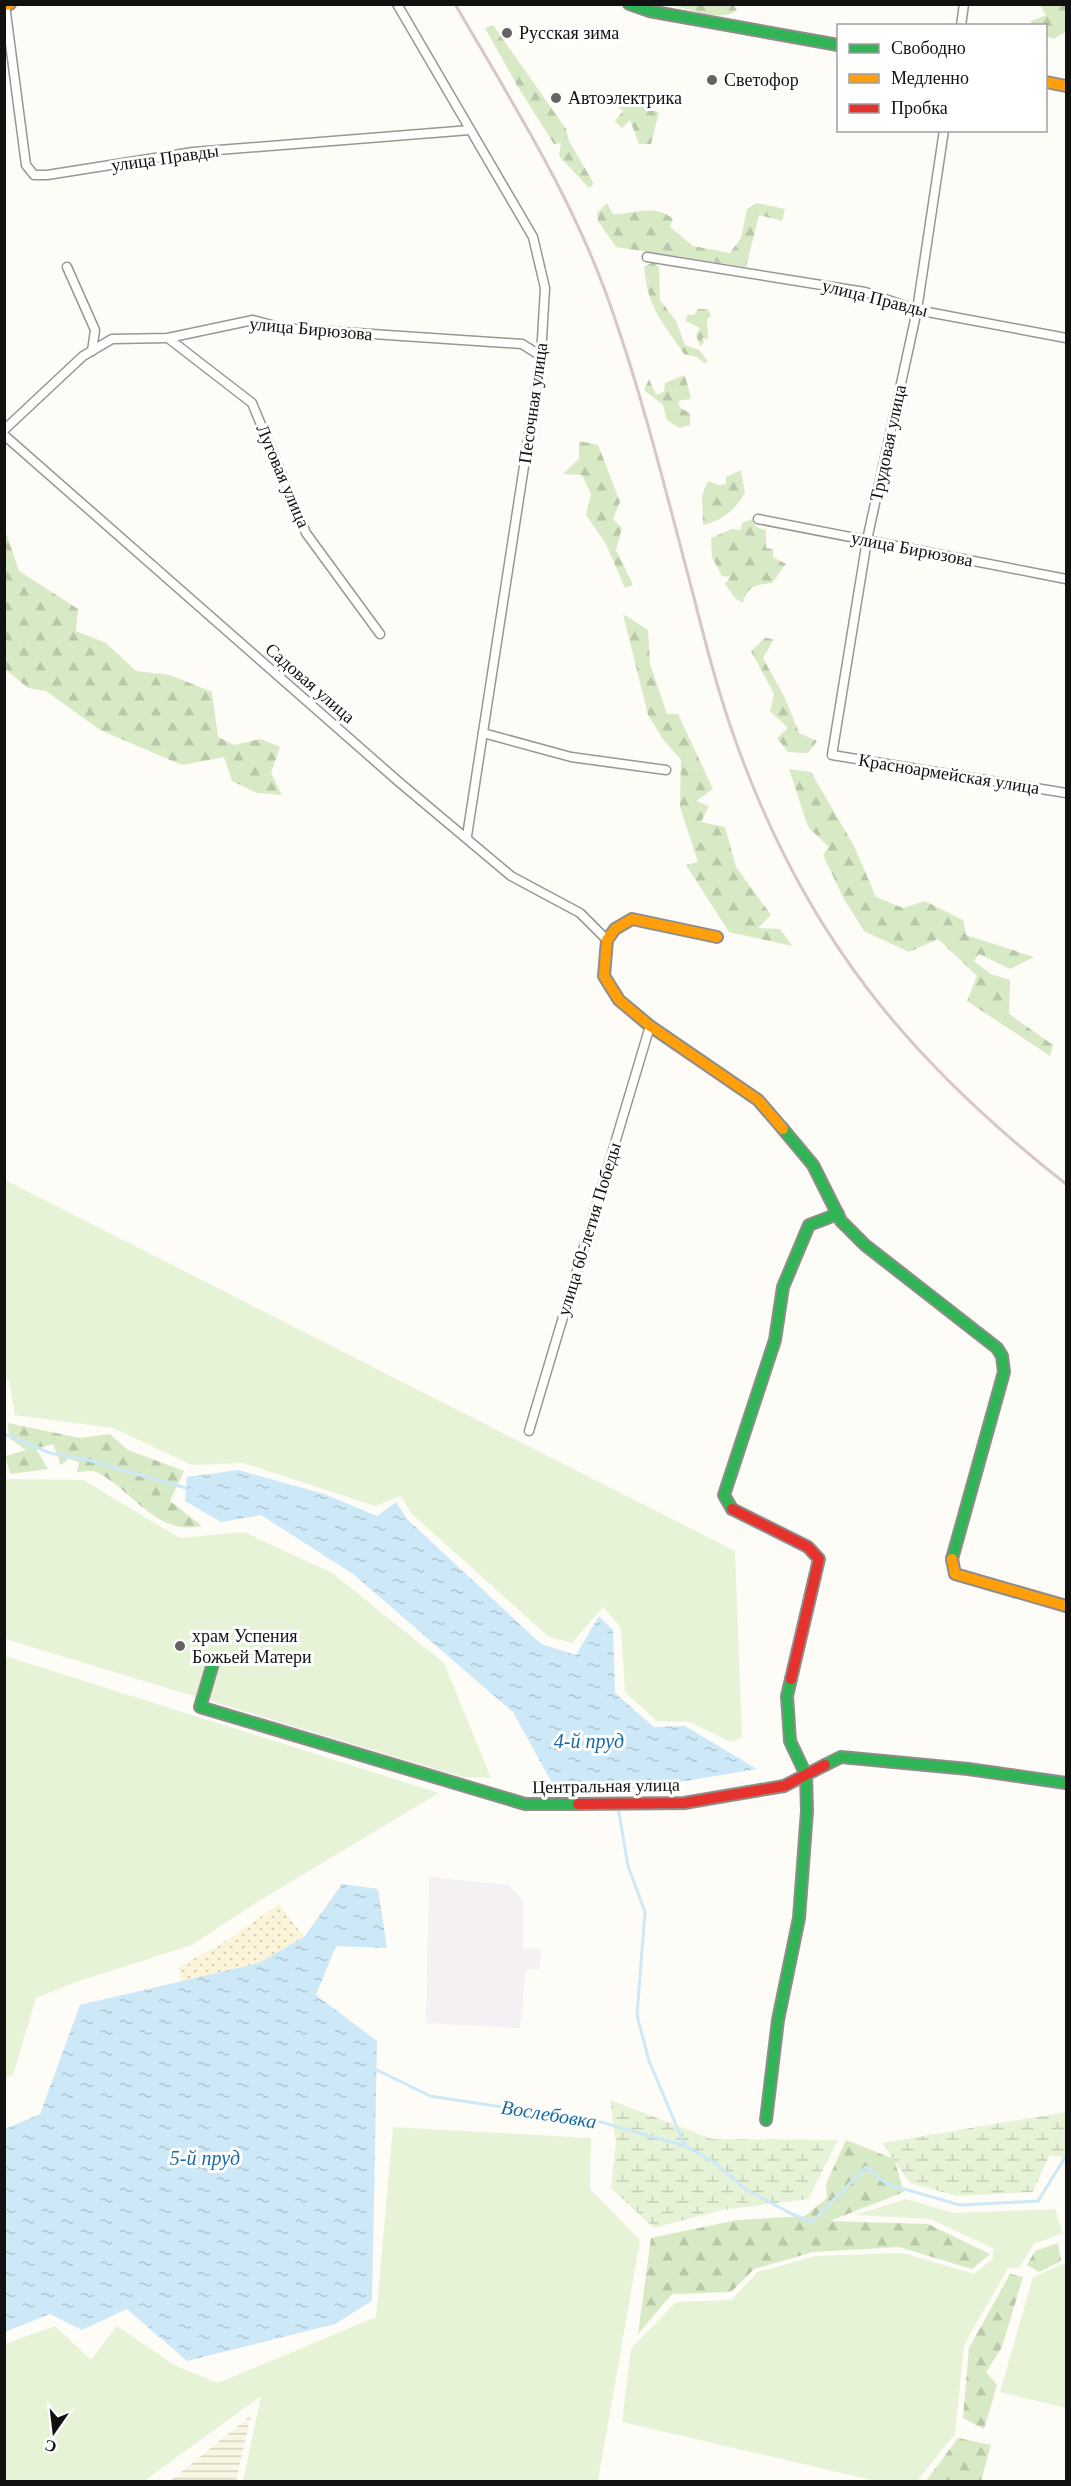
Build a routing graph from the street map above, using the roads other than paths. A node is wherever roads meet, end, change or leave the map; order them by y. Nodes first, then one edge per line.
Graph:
1 (10, 4) edge
2 (397, 4) edge
3 (628, 4) edge
4 (964, 4) edge
5 (5, 5) edge
6 (961, 24) edge
7 (837, 45) edge
8 (1047, 82) edge
9 (1066, 86) edge
10 (470, 130) junction
11 (944, 132) edge
12 (647, 257) dead end
13 (67, 267) dead end
14 (917, 310) junction
15 (168, 338) junction
16 (1066, 338) edge
17 (92, 351) junction
18 (541, 357) junction
19 (4, 430) edge
20 (4, 435) edge
21 (758, 519) dead end
22 (867, 540) junction
23 (1066, 579) edge
24 (380, 634) dead end
25 (483, 733) junction
26 (832, 755) joint
27 (666, 770) dead end
28 (1066, 793) edge
29 (468, 836) junction
30 (717, 937) dead end
31 (607, 940) junction
32 (650, 1026) junction
33 (838, 1214) junction
34 (529, 1431) dead end
35 (1066, 1606) edge
36 (214, 1660) dead end
37 (806, 1774) junction
38 (1066, 1783) edge
39 (766, 2120) dead end

1 - 5 street
2 - 10 street, Песочная улица
3 - 7 street
4 - 6 street
5 - 10 street, улица Правды
8 - 9 street
10 - 18 street, Песочная улица
11 - 14 street, Трудовая улица
12 - 14 street, улица Правды
13 - 17 street
14 - 16 street, улица Правды
14 - 22 street, Трудовая улица
15 - 17 street, улица Бирюзова
15 - 18 street, улица Бирюзова
15 - 24 street, Луговая улица
17 - 19 street, улица Бирюзова
18 - 25 street, Песочная улица
20 - 29 street, Садовая улица
21 - 22 street, улица Бирюзова
22 - 23 street, улица Бирюзова
22 - 26 street, Трудовая улица
25 - 27 street
25 - 29 street, Песочная улица
26 - 28 street, Красноармейская улица
29 - 31 street, Садовая улица
30 - 31 street
31 - 32 street
32 - 33 street
32 - 34 street, улица 60-летия Победы
33 - 35 street
33 - 37 street
36 - 37 street, Центральная улица
37 - 38 street, Центральная улица
37 - 39 street

